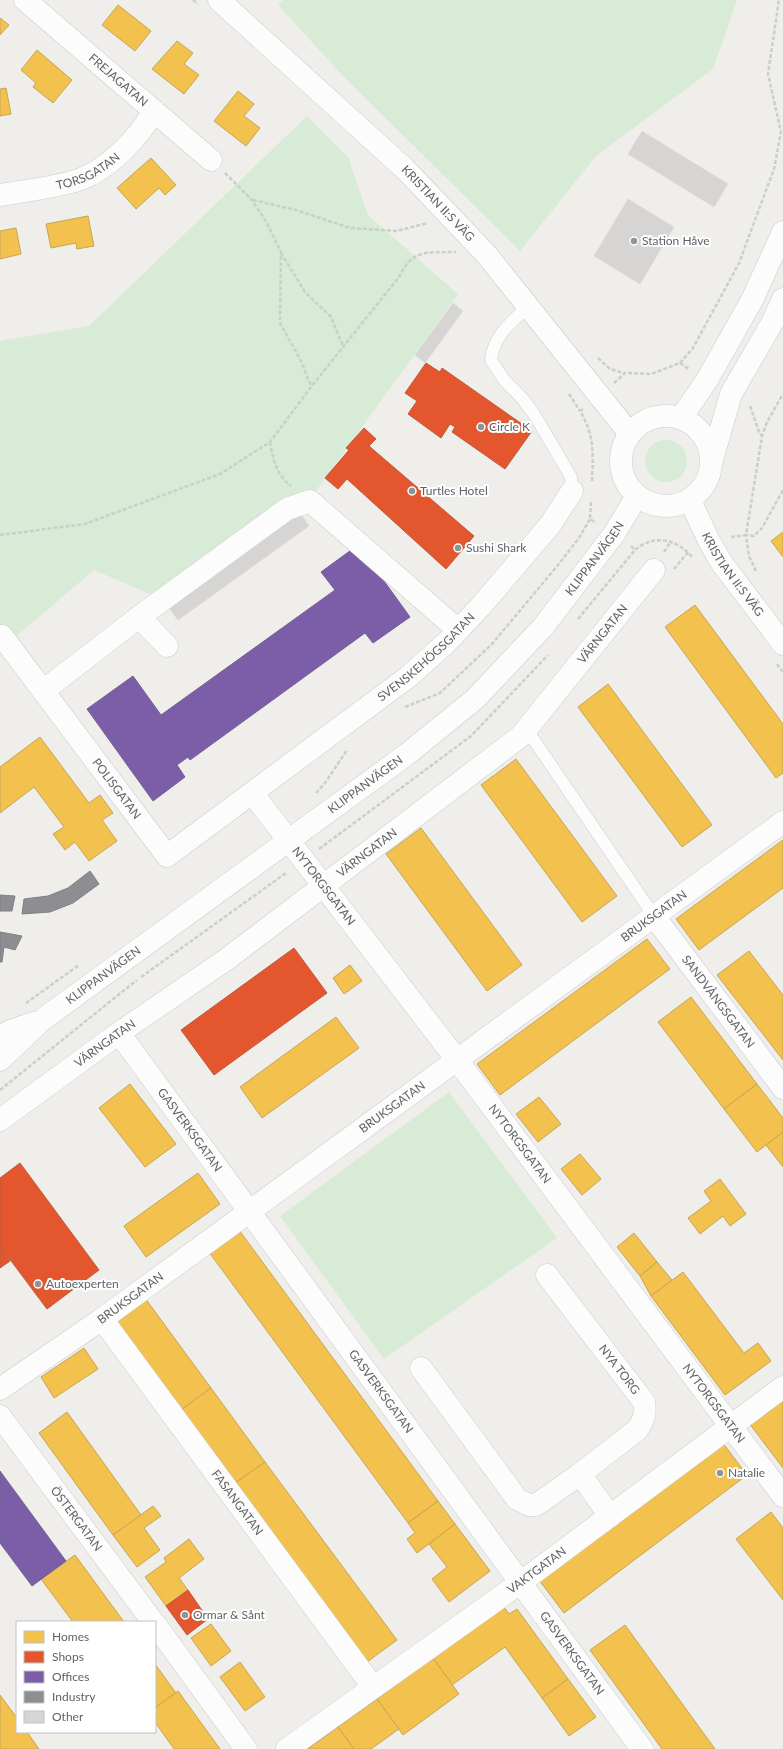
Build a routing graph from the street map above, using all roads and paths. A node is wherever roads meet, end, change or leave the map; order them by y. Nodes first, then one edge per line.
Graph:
1 (25, 0) edge
2 (193, 0) edge
3 (778, 0) edge
4 (209, 3) edge
5 (154, 111) junction
6 (211, 160) joint
7 (0, 195) edge
8 (252, 200) junction
9 (433, 222) dead end
10 (783, 232) edge
11 (453, 246) dead end
12 (281, 252) junction
13 (783, 299) edge
14 (527, 307) junction
15 (343, 346) junction
16 (680, 363) dead end
17 (311, 387) junction
18 (568, 392) dead end
19 (783, 394) edge
20 (580, 411) dead end
21 (681, 418) junction
22 (630, 434) junction
23 (270, 442) junction
24 (712, 461) junction
25 (783, 490) edge
26 (572, 491) joint
27 (637, 496) junction
28 (690, 500) junction
29 (310, 501) junction
30 (0, 535) edge
31 (746, 536) junction
32 (708, 539) junction
33 (688, 552) dead end
34 (654, 570) dead end
35 (757, 573) dead end
36 (139, 617) junction
37 (458, 630) junction
38 (1, 636) edge
39 (783, 644) edge
40 (167, 646) dead end
41 (43, 691) junction
42 (528, 730) junction
43 (253, 794) junction
44 (783, 822) edge
45 (289, 842) junction
46 (304, 860) junction
47 (324, 886) junction
48 (654, 916) junction
49 (42, 1020) junction
50 (119, 1033) junction
51 (0, 1038) edge
52 (0, 1060) edge
53 (457, 1060) junction
54 (783, 1088) edge
55 (0, 1090) edge
56 (0, 1120) edge
57 (249, 1211) junction
58 (547, 1275) dead end
59 (102, 1319) junction
60 (421, 1368) dead end
61 (783, 1387) edge
62 (0, 1389) edge
63 (0, 1416) edge
64 (730, 1426) junction
65 (580, 1474) junction
66 (783, 1496) edge
67 (610, 1516) junction
68 (520, 1583) junction
69 (151, 1621) edge
70 (156, 1628) edge
71 (373, 1687) junction
72 (246, 1749) edge
73 (287, 1749) edge
74 (642, 1749) edge

1 - 5 street, FREJAGATAN
2 - 4 path
3 - 16 path
4 - 14 street, KRISTIAN II:S VÄG
5 - 6 street, FREJAGATAN
5 - 7 street, TORSGATAN
6 - 8 path
8 - 9 path
8 - 12 path
10 - 21 street
11 - 15 path
12 - 15 path
12 - 17 path
13 - 24 street
14 - 22 street, KRISTIAN II:S VÄG
14 - 26 lane
15 - 17 path
17 - 23 path
18 - 20 path
19 - 31 path
21 - 22 street
21 - 24 street
22 - 27 street
23 - 29 path
23 - 30 path
24 - 28 street
25 - 31 path
26 - 37 street, SVENSKEHÖGSGATAN
27 - 28 street
27 - 45 street, KLIPPANVÄGEN
28 - 32 street, KRISTIAN II:S VÄG
29 - 36 street
29 - 37 street
31 - 32 path
31 - 35 path
32 - 33 path
32 - 39 street, KRISTIAN II:S VÄG
34 - 42 street, VÄRNGATAN
36 - 40 street
36 - 41 street
37 - 43 street, SVENSKEHÖGSGATAN
38 - 41 street, POLISGATAN
41 - 43 street, POLISGATAN
42 - 47 street, VÄRNGATAN
42 - 48 lane
43 - 45 street, NYTORGSGATAN
44 - 48 street, BRUKSGATAN
45 - 46 street, NYTORGSGATAN
45 - 49 street, KLIPPANVÄGEN
46 - 47 street, NYTORGSGATAN
46 - 55 path
47 - 50 street, VÄRNGATAN
47 - 53 street, NYTORGSGATAN
48 - 53 street, BRUKSGATAN
48 - 54 street, SANDVÅNGSGATAN
49 - 51 street, KLIPPANVÄGEN
49 - 52 street, KLIPPANVÄGEN
50 - 56 street, VÄRNGATAN
50 - 57 street, GASVERKSGATAN
53 - 57 street, BRUKSGATAN
53 - 64 street, NYTORGSGATAN
57 - 59 street, BRUKSGATAN
57 - 68 street, GASVERKSGATAN
58 - 65 street, NYA TORG
59 - 62 street, BRUKSGATAN
59 - 71 street, FASANGATAN
60 - 65 street, NYA TORG
61 - 64 street, VAKTGATAN
63 - 69 street, ÖSTERGATAN
64 - 66 street, NYTORGSGATAN
64 - 67 street, VAKTGATAN
65 - 67 street
67 - 68 street, VAKTGATAN
68 - 71 street, VAKTGATAN
68 - 74 street, GASVERKSGATAN
70 - 72 street, ÖSTERGATAN
71 - 73 street, VAKTGATAN

